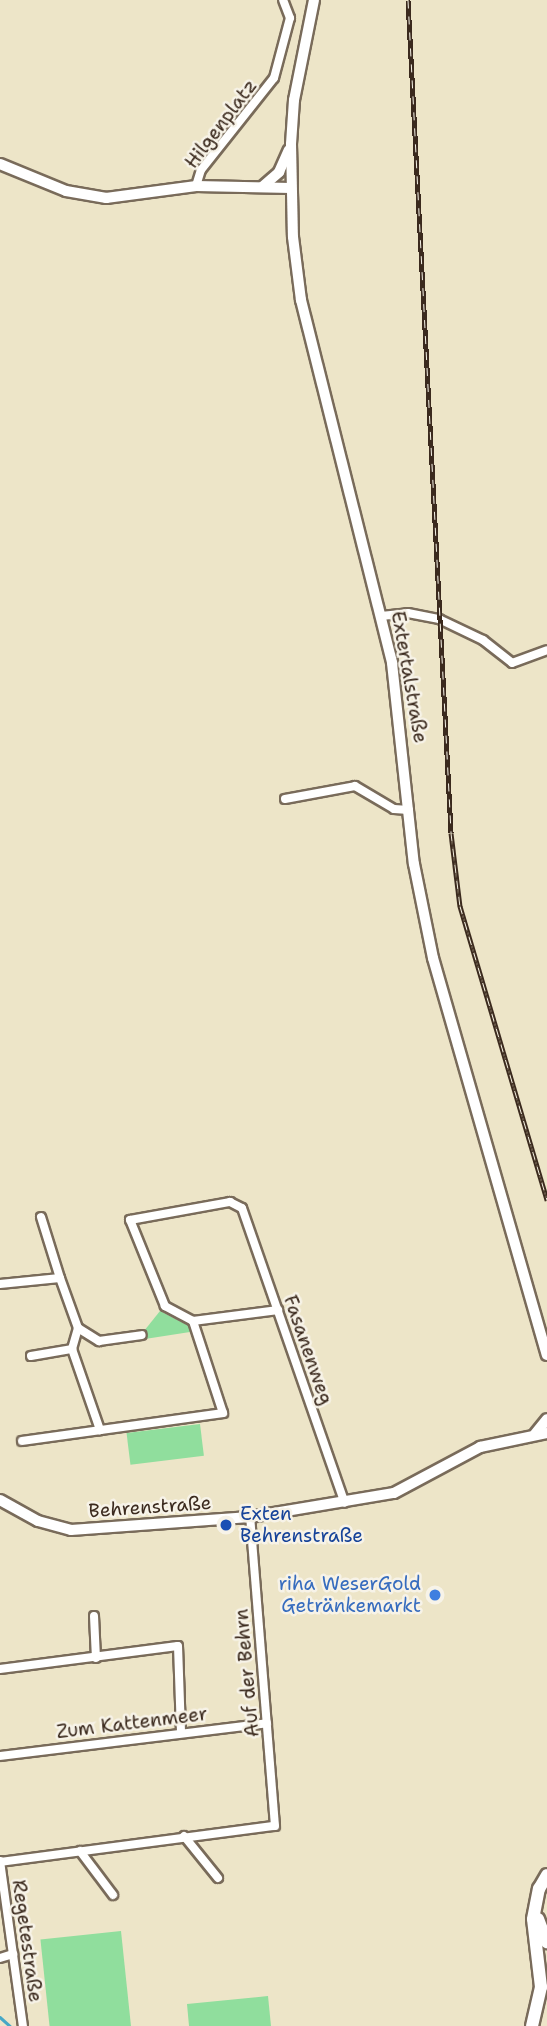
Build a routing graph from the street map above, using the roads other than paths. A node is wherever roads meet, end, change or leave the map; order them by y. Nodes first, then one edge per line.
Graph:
1 (283, 0) edge
2 (314, 0) edge
3 (291, 144) junction
4 (0, 164) edge
5 (196, 186) junction
6 (261, 187) junction
7 (290, 188) junction
8 (382, 616) junction
9 (547, 650) edge
10 (285, 799) dead end
11 (409, 810) junction
12 (41, 1217) dead end
13 (60, 1278) junction
14 (0, 1284) edge
15 (278, 1310) junction
16 (193, 1321) junction
17 (78, 1328) junction
18 (142, 1335) dead end
19 (72, 1349) junction
20 (547, 1355) edge
21 (31, 1356) dead end
22 (547, 1419) edge
23 (100, 1430) junction
24 (547, 1433) edge
25 (535, 1434) junction
26 (22, 1441) dead end
27 (0, 1500) edge
28 (345, 1503) junction
29 (250, 1517) junction
30 (94, 1616) dead end
31 (96, 1658) junction
32 (0, 1669) edge
33 (267, 1723) junction
34 (181, 1732) junction
35 (0, 1756) edge
36 (184, 1836) junction
37 (80, 1851) junction
38 (0, 1861) edge
39 (547, 1875) edge
40 (218, 1878) dead end
41 (113, 1895) dead end
42 (536, 1908) junction
43 (547, 1941) edge
44 (13, 1954) junction
45 (0, 1958) edge
46 (23, 2026) edge
47 (532, 2026) edge

1 - 5 street, Hilgenplatz
2 - 3 main road, Extertalstraße
3 - 6 main road
3 - 7 main road, Extertalstraße
4 - 5 main road
5 - 6 main road
6 - 7 main road
7 - 8 main road, Extertalstraße
8 - 9 street
8 - 11 main road, Extertalstraße
10 - 11 street
11 - 20 main road, Extertalstraße
12 - 13 street
13 - 14 street
13 - 17 street
15 - 16 street
15 - 16 street, Fasanenweg
15 - 28 street, Fasanenweg
16 - 23 street
17 - 18 street
17 - 19 street
19 - 21 street
19 - 23 street
22 - 25 main road
23 - 26 street
24 - 25 main road, Behrenstraße
25 - 28 main road, Behrenstraße
27 - 29 main road, Behrenstraße
28 - 29 main road, Behrenstraße
29 - 33 street, Auf der Behrn
30 - 31 street
31 - 32 street
31 - 34 street
33 - 34 street, Zum Kattenmeer
33 - 36 street, Auf der Behrn
34 - 35 street, Zum Kattenmeer
36 - 37 street
36 - 40 street
37 - 38 street
37 - 41 street
38 - 44 street, Regetestraße
39 - 42 main road
42 - 43 main road
42 - 47 main road
44 - 45 street
44 - 46 street, Regetestraße

